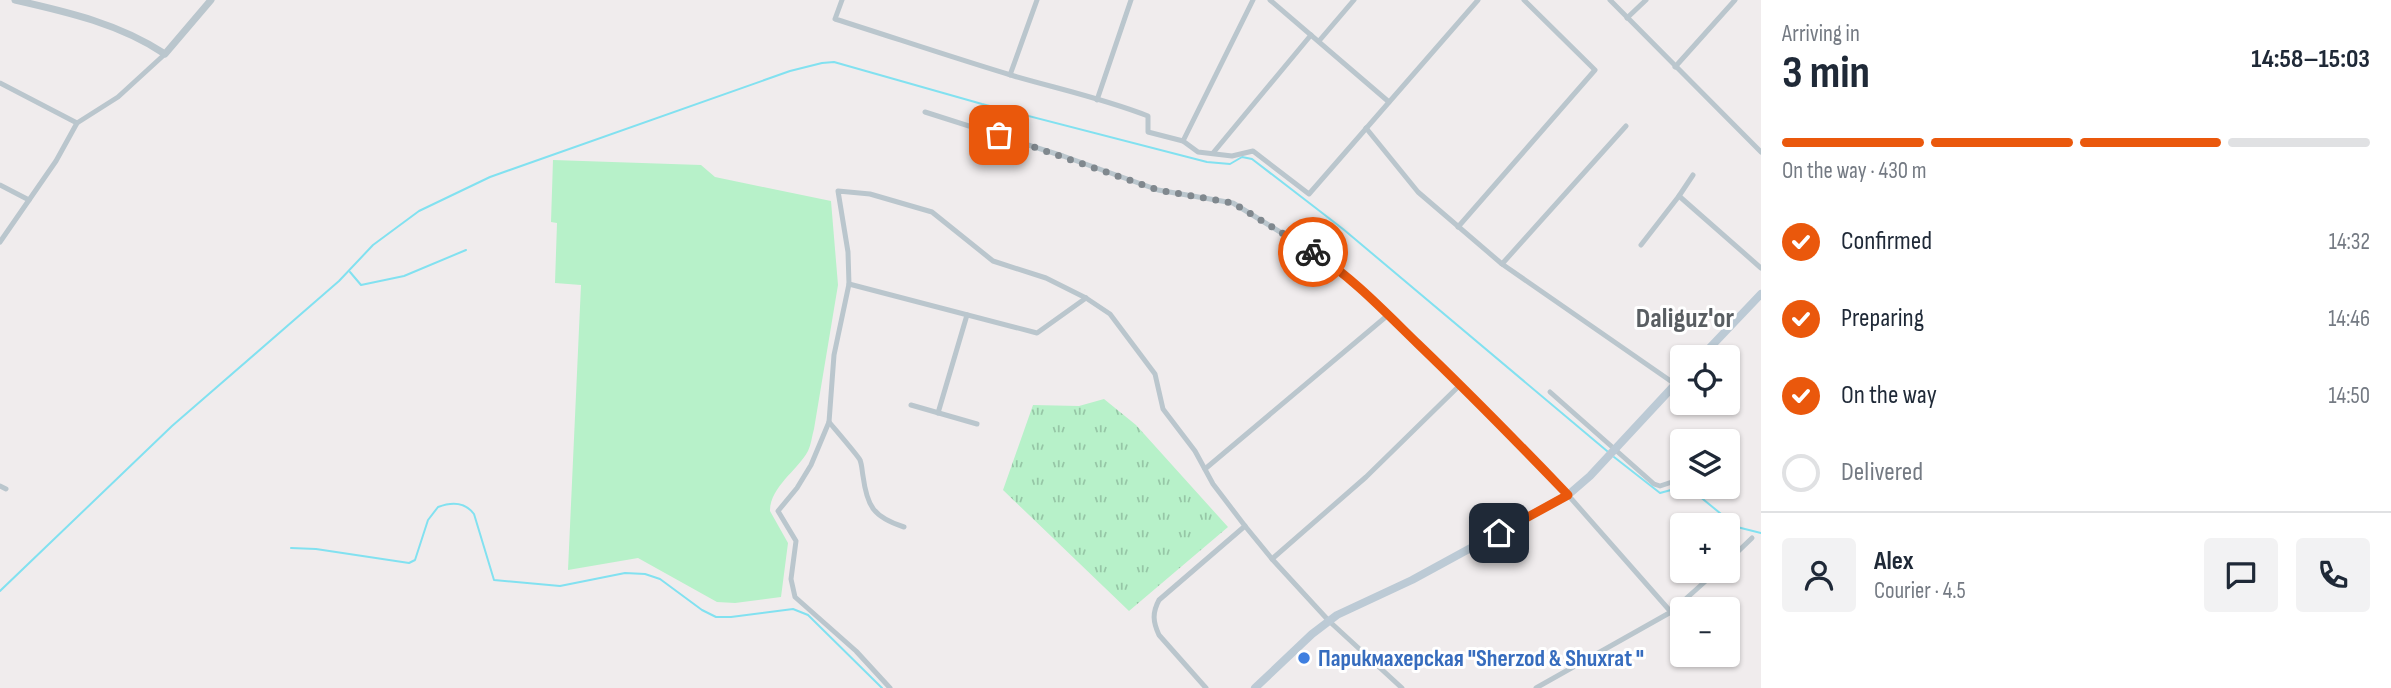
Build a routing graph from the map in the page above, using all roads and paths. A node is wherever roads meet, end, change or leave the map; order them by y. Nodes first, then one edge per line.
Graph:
1 (16, 0) edge
2 (211, 0) edge
3 (842, 0) edge
4 (1037, 0) edge
5 (1131, 0) edge
6 (1253, 0) edge
7 (1270, 0) edge
8 (1354, 0) edge
9 (1478, 0) edge
10 (1524, 0) edge
11 (1611, 0) edge
12 (1646, 0) edge
13 (1735, 0) edge
14 (39, 3) edge
15 (1628, 18) junction
16 (1311, 35) junction
17 (1319, 41) junction
18 (165, 54) junction
19 (1675, 67) junction
20 (1010, 75) junction
21 (0, 83) edge
22 (1097, 100) junction
23 (1389, 102) junction
24 (925, 112) dead end
25 (77, 123) junction
26 (1626, 126) dead end
27 (1366, 128) junction
28 (1183, 141) junction
29 (1761, 152) edge
30 (1213, 153) junction
31 (1693, 175) dead end
32 (0, 185) edge
33 (1679, 197) junction
34 (29, 200) junction
35 (1458, 227) junction
36 (0, 242) edge
37 (1641, 245) dead end
38 (1502, 264) junction
39 (1761, 268) edge
40 (849, 284) junction
41 (1761, 295) edge
42 (1086, 298) junction
43 (967, 315) junction
44 (1388, 315) junction
45 (1713, 345) edge
46 (1670, 381) edge
47 (1460, 385) junction
48 (1670, 389) edge
49 (1550, 392) dead end
50 (911, 405) dead end
51 (937, 413) junction
52 (829, 422) junction
53 (977, 424) dead end
54 (1615, 449) junction
55 (1205, 468) junction
56 (1670, 483) edge
57 (1568, 495) junction
58 (1245, 526) junction
59 (904, 527) dead end
60 (1752, 538) dead end
61 (1740, 550) edge
62 (1272, 559) junction
63 (1703, 583) edge
64 (1688, 597) edge
65 (1670, 611) edge
66 (1670, 613) edge
67 (1329, 621) junction
68 (890, 688) edge
69 (1206, 688) edge
70 (1255, 688) edge
71 (1402, 688) edge
72 (1536, 688) edge

1 - 14 street
2 - 18 street
3 - 20 street
4 - 20 street
5 - 22 street
6 - 28 street
7 - 16 street
8 - 17 street
9 - 23 street
10 - 35 street
11 - 15 street
12 - 15 street
13 - 19 street
14 - 18 street
15 - 19 street
16 - 17 street
16 - 30 street
17 - 23 street
18 - 25 street
19 - 29 street
20 - 22 street
21 - 25 street
22 - 28 street
23 - 27 street
24 - 44 street
25 - 34 street
26 - 38 street
27 - 30 street
27 - 35 street
28 - 30 street
31 - 33 street
32 - 34 street
33 - 37 street
33 - 39 street
34 - 36 street
35 - 38 street
38 - 46 street
40 - 42 street
40 - 43 street
40 - 52 street
41 - 45 main road
42 - 43 street
42 - 55 street
43 - 51 street
44 - 47 street
44 - 55 street
47 - 57 street
47 - 62 street
48 - 54 main road
49 - 54 street
50 - 51 street
51 - 53 street
52 - 59 street
52 - 68 street
54 - 56 street
54 - 57 main road
55 - 58 street
57 - 65 street
57 - 67 main road
58 - 62 street
58 - 69 street
60 - 61 street
62 - 67 street
63 - 64 street
66 - 72 street
67 - 70 main road
67 - 71 street

